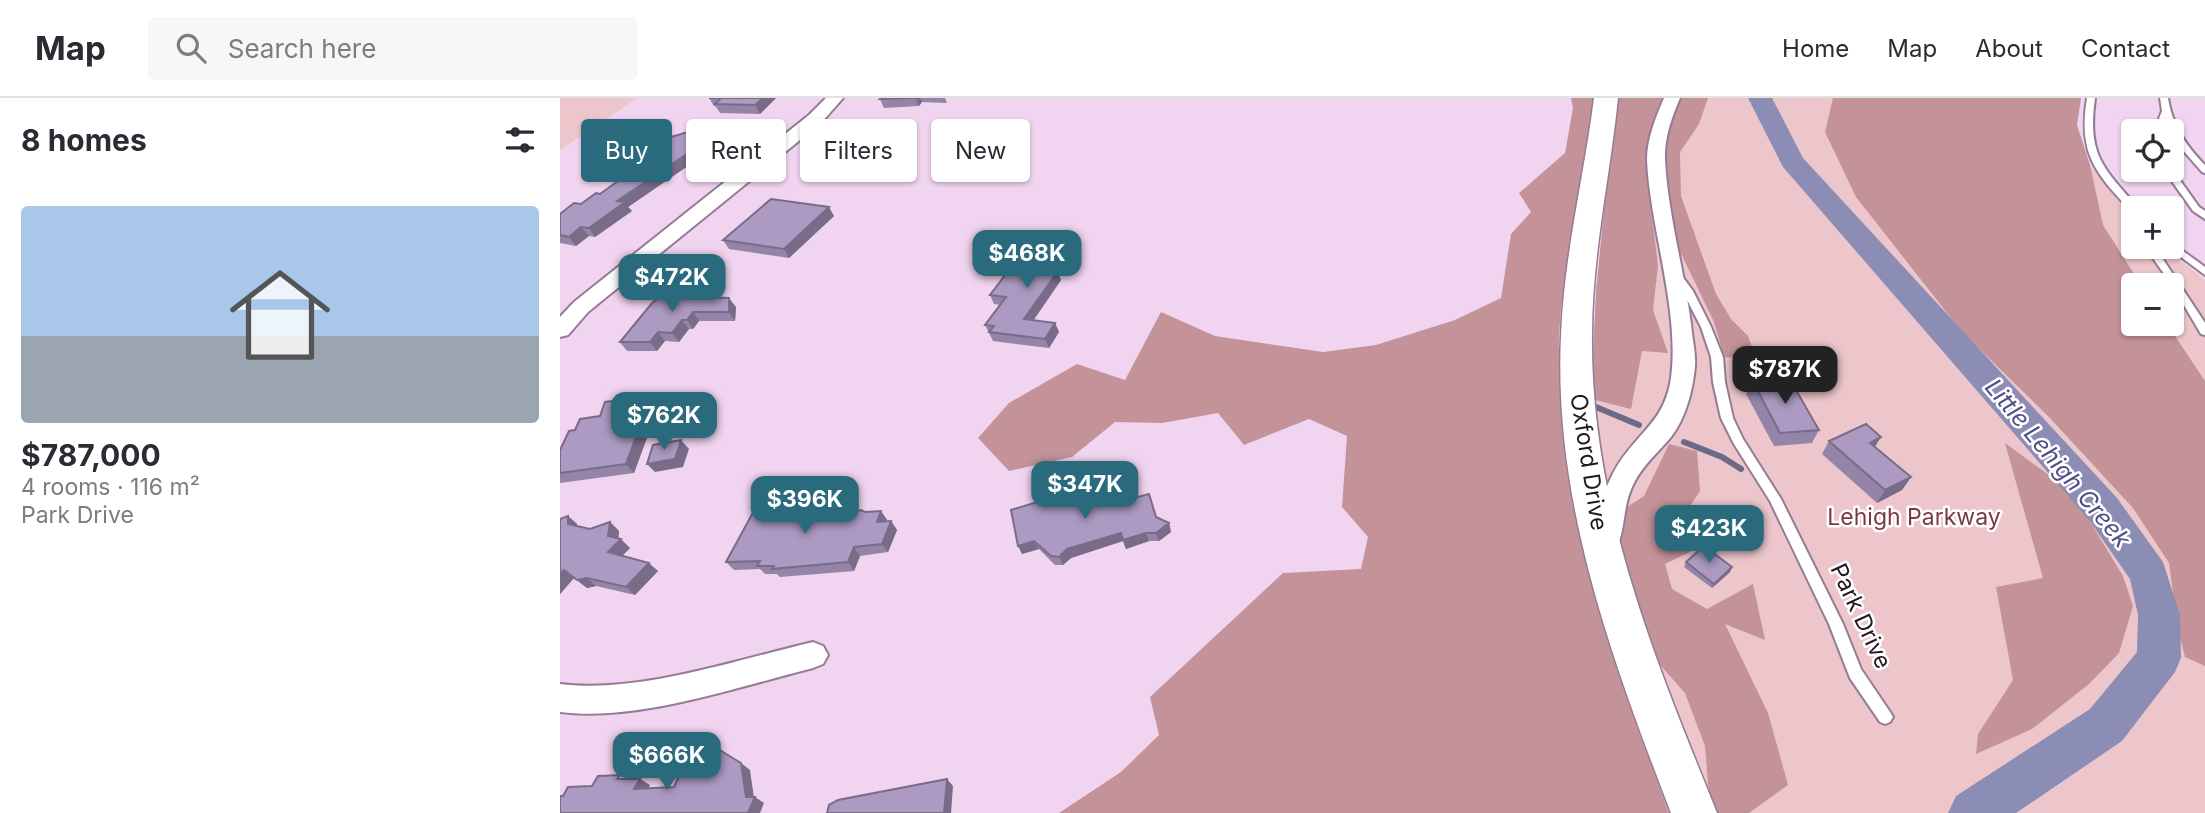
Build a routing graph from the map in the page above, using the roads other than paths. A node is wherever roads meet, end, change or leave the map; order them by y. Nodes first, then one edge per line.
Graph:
1 (835, 98) edge
2 (1606, 98) edge
3 (1672, 98) edge
4 (2091, 98) edge
5 (2164, 98) edge
6 (2165, 112) junction
7 (2162, 119) edge
8 (2205, 170) edge
9 (2106, 177) junction
10 (2177, 182) edge
11 (2123, 196) edge
12 (2121, 201) edge
13 (2205, 216) edge
14 (2184, 255) edge
15 (2158, 259) edge
16 (1673, 271) junction
17 (2205, 272) edge
18 (560, 330) edge
19 (2205, 331) edge
20 (1607, 567) junction
21 (813, 655) dead end
22 (560, 698) edge
23 (1885, 717) dead end
24 (1691, 807) edge

1 - 18 street
2 - 20 main road, Oxford Drive
3 - 16 street, Park Drive
4 - 9 lane
5 - 6 lane
6 - 7 lane
6 - 8 lane
9 - 11 lane
9 - 12 lane
10 - 13 lane
14 - 17 lane
15 - 19 lane
16 - 20 street, Park Drive
16 - 23 lane, Park Drive
20 - 24 main road, Oxford Drive
21 - 22 street

